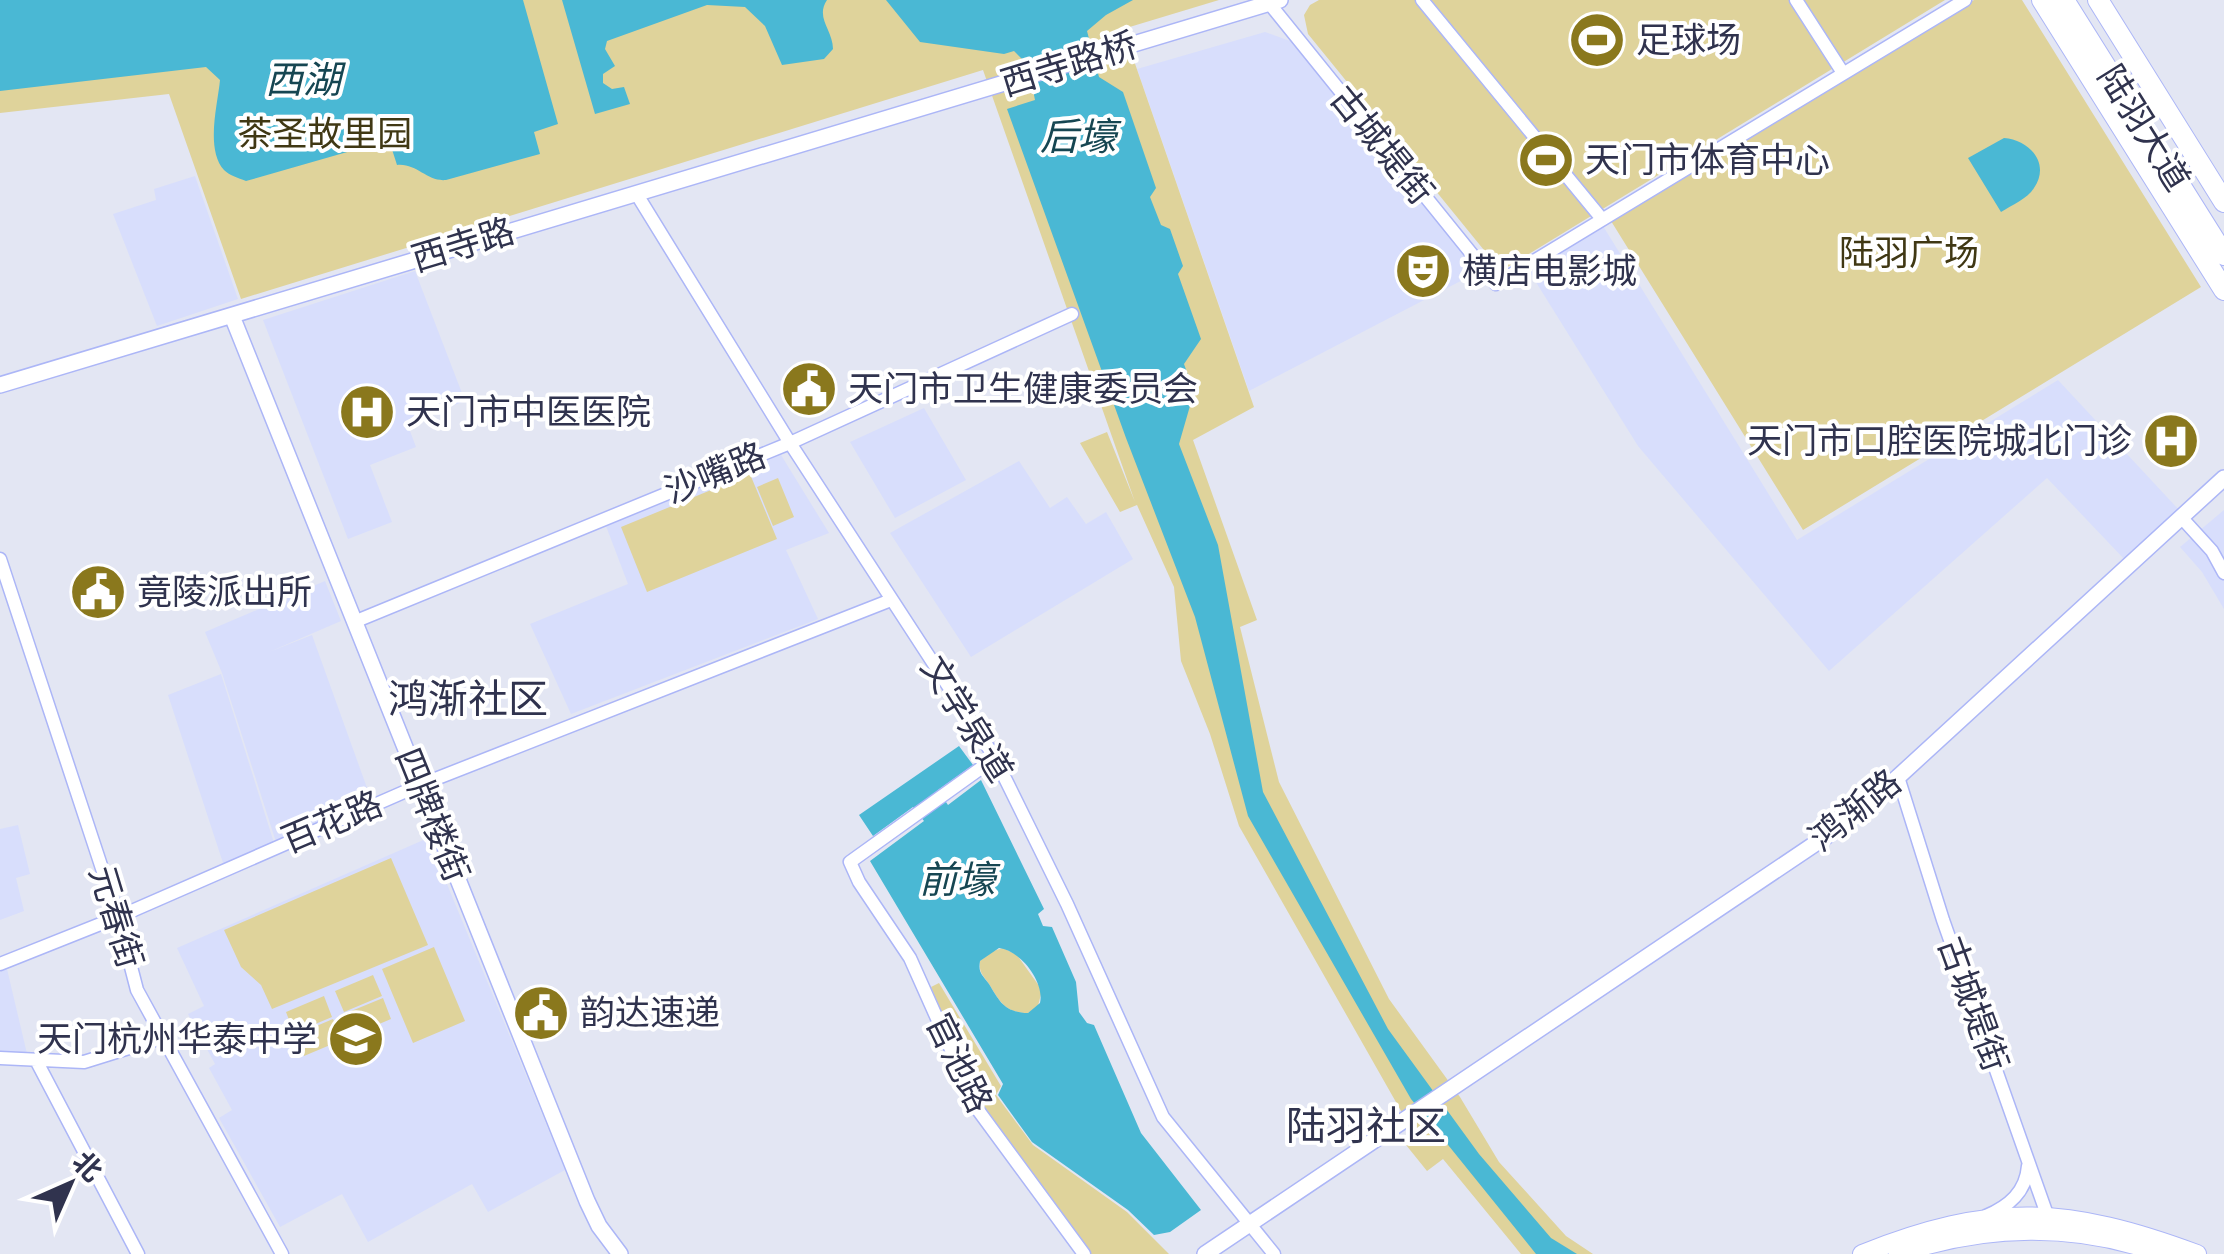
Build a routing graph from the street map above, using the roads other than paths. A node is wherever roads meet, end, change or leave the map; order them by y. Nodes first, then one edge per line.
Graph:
1 (1422, 0) edge
2 (1796, 0) edge
3 (1964, 0) edge
4 (2042, 0) edge
5 (2064, 0) edge
6 (2076, 0) edge
7 (2098, 1) edge
8 (1274, 2) edge
9 (2108, 70) junction
10 (1844, 73) junction
11 (2109, 106) junction
12 (926, 107) joint
13 (636, 193) junction
14 (2224, 202) edge
15 (1602, 219) junction
16 (2224, 237) edge
17 (2224, 255) edge
18 (2224, 290) edge
19 (1072, 314) dead end
20 (232, 316) junction
21 (0, 385) edge
22 (790, 442) junction
23 (2224, 478) edge
24 (2181, 517) junction
25 (0, 559) edge
26 (2224, 572) edge
27 (891, 600) junction
28 (354, 622) junction
29 (995, 758) junction
30 (1898, 777) junction
31 (420, 784) junction
32 (118, 917) junction
33 (0, 964) edge
34 (161, 1038) junction
35 (0, 1058) edge
36 (37, 1062) junction
37 (2026, 1154) junction
38 (1976, 1221) junction
39 (2050, 1222) junction
40 (1248, 1224) junction
41 (138, 1254) edge
42 (282, 1254) edge
43 (620, 1254) edge
44 (1084, 1254) edge
45 (1205, 1254) edge
46 (1274, 1254) edge
47 (1862, 1254) edge
48 (1898, 1254) edge
49 (2162, 1254) edge
50 (2197, 1254) edge

1 - 15 street
2 - 10 street
3 - 10 street
4 - 11 main road
5 - 9 main road, 陆羽大道
6 - 16 main road, 陆羽大道
7 - 14 main road
8 - 12 street, 西寺路桥
8 - 15 street, 古城堤街
9 - 11 main road
9 - 17 main road, 陆羽大道
10 - 15 street
11 - 18 main road
12 - 13 street, 西寺路
13 - 20 street, 西寺路
13 - 22 street, 文学泉道
19 - 22 street, 沙嘴路
20 - 21 street, 西寺路
20 - 28 street, 四牌楼街
22 - 27 street, 文学泉道
22 - 28 street, 沙嘴路
23 - 24 street, 鸿渐路
24 - 26 street
24 - 30 street, 鸿渐路
25 - 32 street, 元春街
27 - 29 street, 文学泉道
27 - 31 street, 百花路
28 - 31 street, 四牌楼街
29 - 40 street, 文学泉道
29 - 44 street, 官池路
30 - 37 street, 古城堤街
30 - 40 street, 鸿渐路
31 - 32 street, 百花路
31 - 43 street, 四牌楼街
32 - 33 street, 百花路
32 - 34 street, 元春街
34 - 36 street
34 - 42 street, 元春街
35 - 36 street
36 - 41 street
37 - 38 street
37 - 39 street, 古城堤街
38 - 39 main road
38 - 47 main road
39 - 48 main road
39 - 49 main road
39 - 50 main road
40 - 45 street
40 - 46 street, 文学泉道

